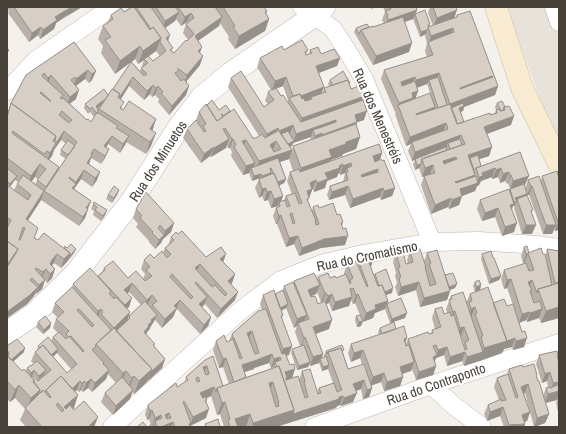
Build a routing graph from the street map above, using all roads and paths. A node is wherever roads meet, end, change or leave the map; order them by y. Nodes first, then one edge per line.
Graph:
1 (112, 7) edge
2 (496, 7) edge
3 (554, 7) edge
4 (313, 10) edge
5 (559, 22) edge
6 (7, 91) edge
7 (559, 164) edge
8 (432, 242) junction
9 (559, 248) edge
10 (7, 333) edge
11 (559, 343) edge
12 (431, 385) junction
13 (112, 427) edge
14 (314, 427) edge
15 (482, 427) edge

1 - 6 street
2 - 7 main road
3 - 5 street
4 - 8 street, Rua dos Menestréis
4 - 10 street, Rua dos Minuetos
8 - 9 street, Rua do Cromatismo
8 - 13 street, Rua do Cromatismo
11 - 12 street, Rua do Contraponto
12 - 14 street, Rua do Contraponto
12 - 15 street

